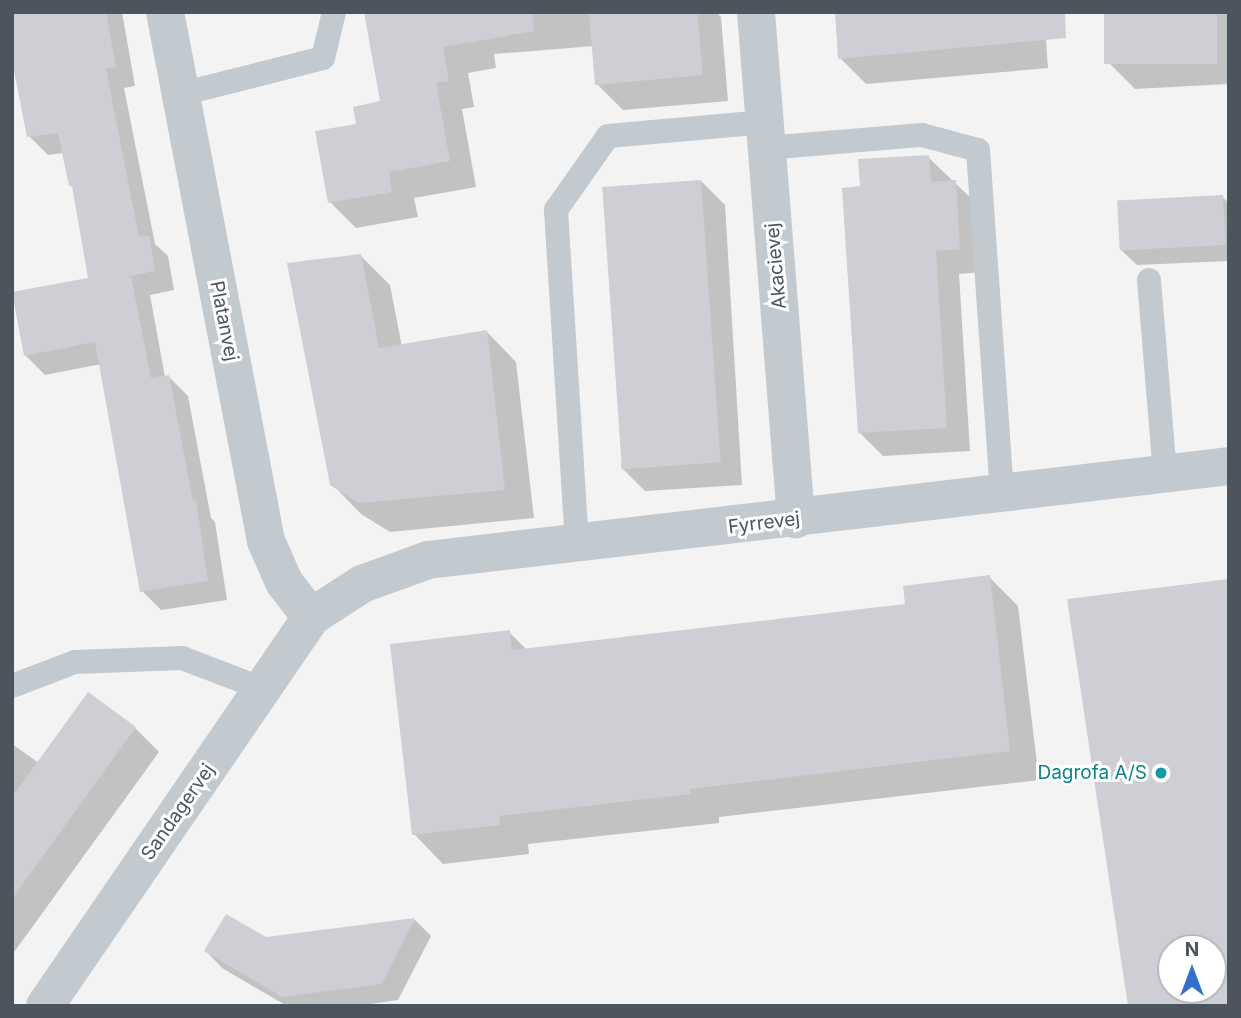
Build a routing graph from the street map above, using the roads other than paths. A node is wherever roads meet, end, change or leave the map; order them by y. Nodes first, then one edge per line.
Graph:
1 (165, 12) edge
2 (334, 12) edge
3 (756, 12) edge
4 (181, 94) junction
5 (765, 135) junction
6 (1149, 280) dead end
7 (1229, 466) edge
8 (1165, 474) junction
9 (1002, 494) junction
10 (796, 519) junction
11 (577, 544) junction
12 (312, 617) junction
13 (12, 686) edge
14 (263, 689) junction
15 (45, 1006) edge

1 - 4 street, Platanvej
2 - 4 lane
3 - 5 street, Akacievej
4 - 12 street, Platanvej
5 - 9 lane
5 - 10 street, Akacievej
5 - 11 lane
6 - 8 lane
7 - 8 street, Fyrrevej
8 - 9 street, Fyrrevej
9 - 10 street, Fyrrevej
10 - 11 street, Fyrrevej
11 - 12 street, Fyrrevej
12 - 14 street, Sandagervej
13 - 14 lane
14 - 15 street, Sandagervej

